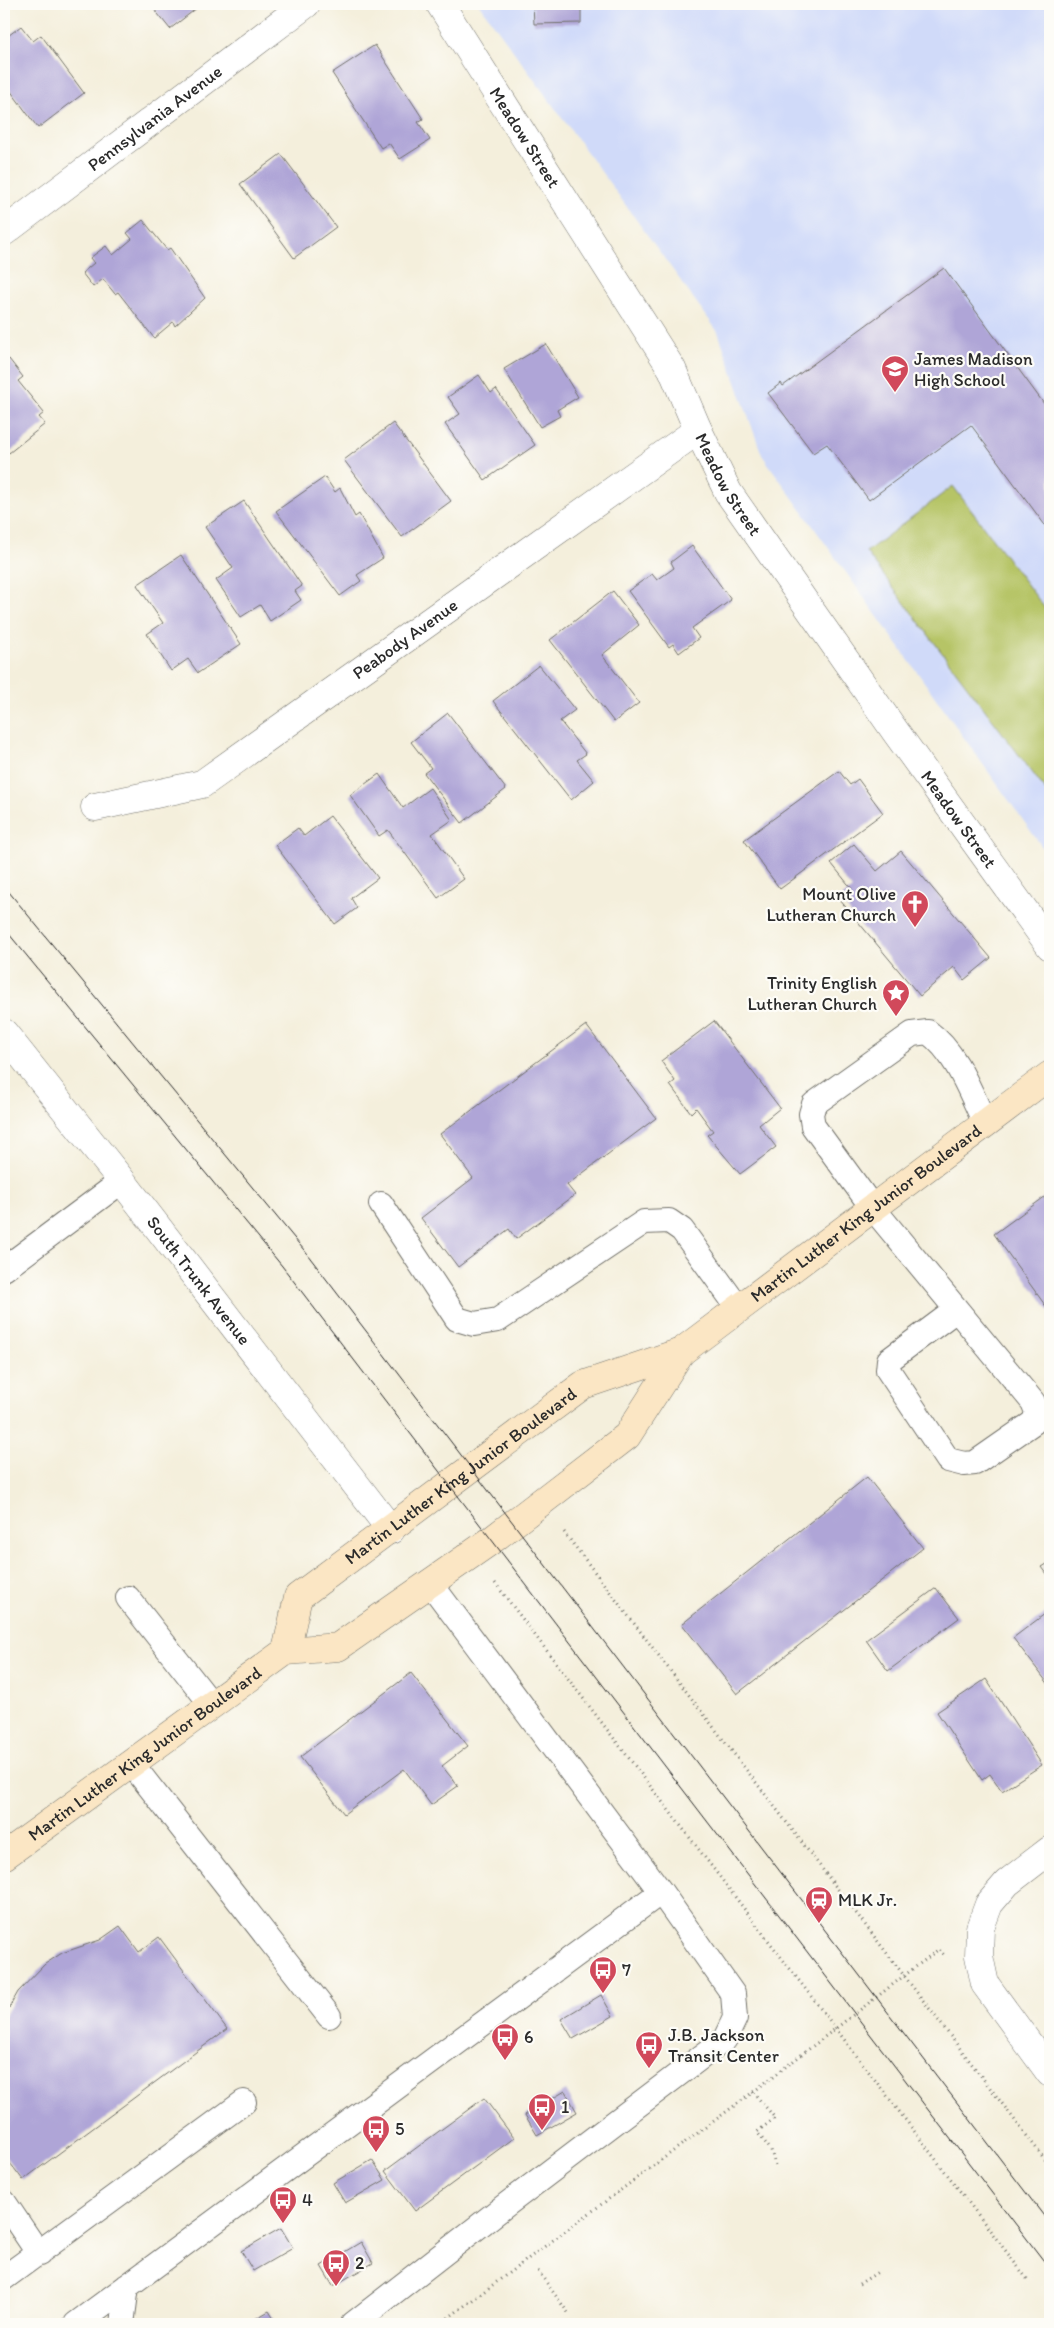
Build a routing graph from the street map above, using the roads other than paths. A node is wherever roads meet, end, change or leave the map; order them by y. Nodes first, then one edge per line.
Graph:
1 (306, 4) edge
2 (440, 4) edge
3 (4, 232) edge
4 (698, 430) junction
5 (95, 808) dead end
6 (1050, 946) edge
7 (4, 1033) edge
8 (1050, 1075) edge
9 (985, 1123) junction
10 (122, 1182) junction
11 (381, 1204) dead end
12 (872, 1208) junction
13 (4, 1269) edge
14 (739, 1309) junction
15 (956, 1310) junction
16 (681, 1352) junction
17 (391, 1530) junction
18 (431, 1584) junction
19 (128, 1598) dead end
20 (286, 1651) junction
21 (212, 1705) junction
22 (131, 1763) junction
23 (1050, 1850) edge
24 (4, 1856) edge
25 (661, 1892) junction
26 (329, 2016) dead end
27 (1050, 2073) edge
28 (244, 2102) dead end
29 (4, 2202) edge
30 (39, 2254) junction
31 (4, 2278) edge
32 (126, 2286) junction
33 (76, 2324) edge
34 (122, 2324) edge
35 (353, 2324) edge

1 - 3 street, Pennsylvania Avenue
2 - 4 street, Meadow Street
4 - 5 street, Peabody Avenue
4 - 6 street, Meadow Street
7 - 10 street, South Trunk Avenue
8 - 9 main road, Martin Luther King Junior Boulevard
9 - 12 main road, Martin Luther King Junior Boulevard
9 - 12 lane
10 - 13 lane
10 - 17 street, South Trunk Avenue
11 - 14 lane
12 - 14 main road, Martin Luther King Junior Boulevard
12 - 15 lane
14 - 16 main road, Martin Luther King Junior Boulevard
15 - 15 lane
16 - 17 main road, Martin Luther King Junior Boulevard
16 - 18 main road, Martin Luther King Junior Boulevard
17 - 20 main road, Martin Luther King Junior Boulevard
18 - 20 main road, Martin Luther King Junior Boulevard
18 - 25 lane
19 - 21 lane
20 - 21 main road, Martin Luther King Junior Boulevard
21 - 22 main road, Martin Luther King Junior Boulevard
22 - 24 main road, Martin Luther King Junior Boulevard
22 - 26 lane
23 - 27 street
25 - 32 lane
25 - 35 lane
28 - 30 lane
29 - 30 lane
30 - 31 lane
32 - 33 lane
32 - 34 lane

